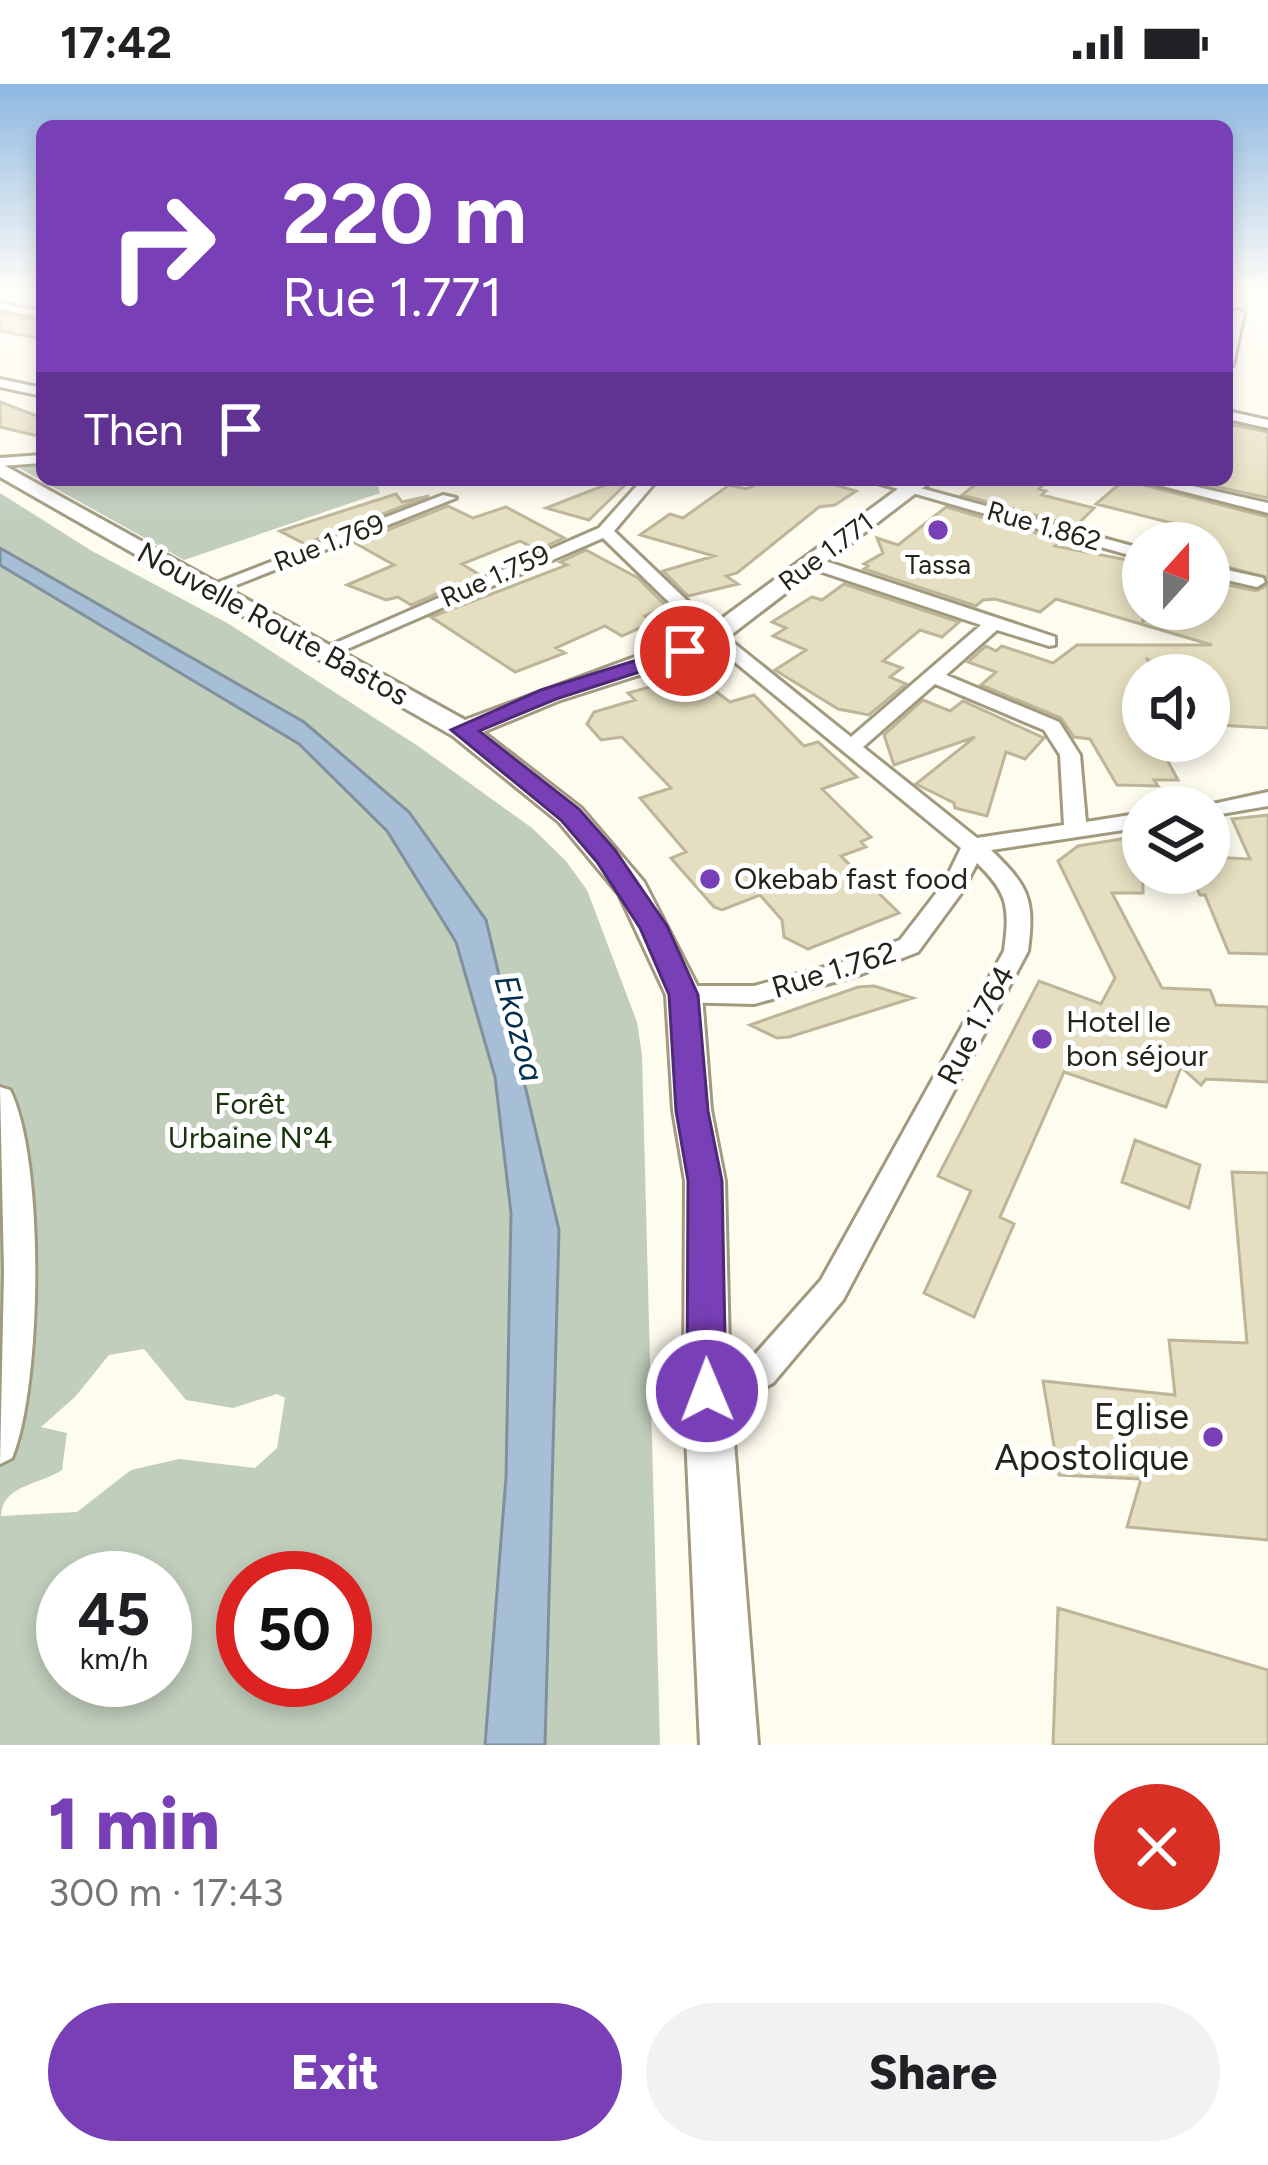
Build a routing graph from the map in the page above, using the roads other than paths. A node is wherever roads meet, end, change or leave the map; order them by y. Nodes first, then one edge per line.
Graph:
1 (0, 383) edge
2 (36, 391) edge
3 (1233, 416) edge
4 (1268, 424) edge
5 (36, 460) edge
6 (0, 465) edge
7 (645, 486) edge
8 (914, 486) edge
9 (923, 486) edge
10 (1172, 486) edge
11 (448, 498) dead end
12 (1268, 508) edge
13 (604, 531) junction
14 (1122, 547) edge
15 (813, 563) junction
16 (1230, 576) edge
17 (1257, 582) dead end
18 (210, 589) junction
19 (994, 623) junction
20 (714, 636) junction
21 (1048, 641) dead end
22 (323, 652) junction
23 (933, 676) junction
24 (463, 730) junction
25 (852, 746) junction
26 (1268, 799) edge
27 (1230, 805) edge
28 (1122, 824) edge
29 (1076, 832) junction
30 (974, 847) junction
31 (684, 995) junction
32 (0, 1098) edge
33 (707, 1391) junction
34 (0, 1446) edge
35 (729, 1745) edge

1 - 2 street
3 - 4 street
5 - 6 street
6 - 18 main road, Nouvelle Route Bastos
7 - 13 street, Rue 1.759
8 - 15 main road, Rue 1.771
9 - 14 street, Rue 1.862
10 - 12 street
11 - 18 street, Rue 1.769
13 - 20 street, Rue 1.764
13 - 22 street, Rue 1.759
15 - 19 street
15 - 20 main road, Rue 1.771
16 - 17 street
18 - 22 main road, Nouvelle Route Bastos
19 - 21 street
19 - 23 street
20 - 24 main road, Rue 1.771
20 - 25 street, Rue 1.764
22 - 24 main road, Nouvelle Route Bastos
23 - 25 street
23 - 29 street
24 - 31 main road, Nouvelle Route Bastos
25 - 30 street, Rue 1.764
26 - 27 street
28 - 29 street
29 - 30 street
30 - 31 street, Rue 1.762
30 - 33 street, Rue 1.764
31 - 33 main road, Nouvelle Route Bastos
32 - 34 street
33 - 35 main road, Nouvelle Route Bastos

